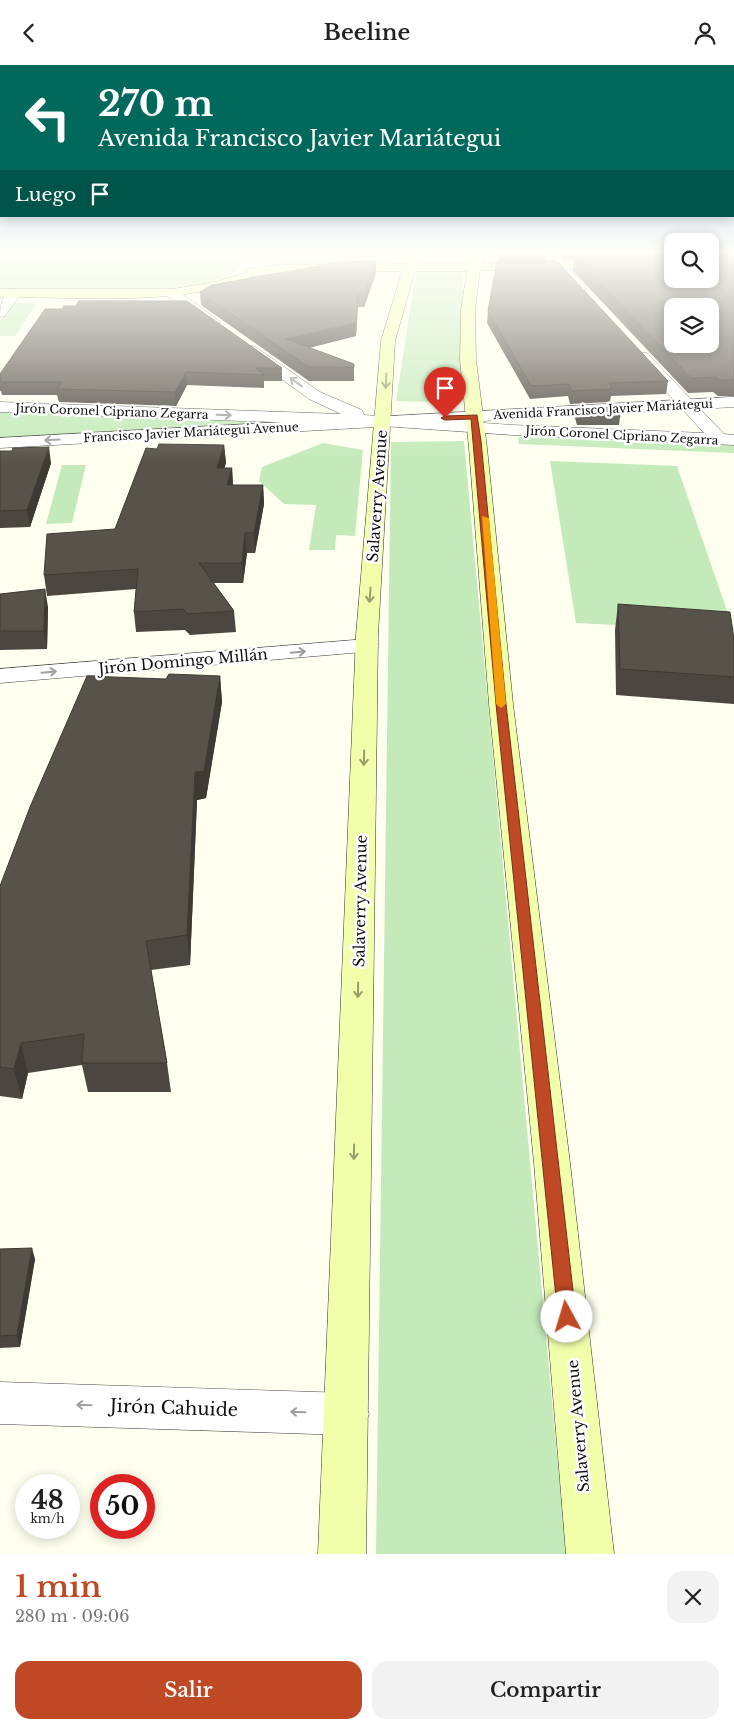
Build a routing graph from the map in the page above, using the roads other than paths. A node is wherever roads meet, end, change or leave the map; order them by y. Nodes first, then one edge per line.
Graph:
1 (214, 323) edge
2 (393, 323) edge
3 (468, 323) edge
4 (222, 329) edge
5 (238, 341) edge
6 (633, 346) edge
7 (734, 402) edge
8 (687, 405) junction
9 (0, 407) edge
10 (382, 421) junction
11 (475, 422) junction
12 (727, 439) edge
13 (0, 443) edge
14 (367, 647) junction
15 (0, 676) edge
16 (0, 1403) edge
17 (347, 1413) junction
18 (342, 1554) edge
19 (590, 1554) edge

1 - 4 street
2 -> 10 main road, Salaverry Avenue
3 - 11 main road, Salaverry Avenue
10 -> 5 street
6 - 8 street
7 - 8 street, Avenida Francisco Javier Mariátegui
8 - 11 street, Avenida Francisco Javier Mariátegui
8 - 12 street
9 -> 10 street, Jirón Coronel Cipriano Zegarra
10 - 11 street, Jirón Coronel Cipriano Zegarra
10 -> 13 street, Francisco Javier Mariátegui Avenue
10 -> 14 main road, Salaverry Avenue
11 - 12 street, Jirón Coronel Cipriano Zegarra
11 - 19 main road, Salaverry Avenue
15 -> 14 street, Jirón Domingo Millán
14 -> 17 main road, Salaverry Avenue
17 -> 16 street, Jirón Cahuide
17 - 18 main road, Salaverry Avenue

